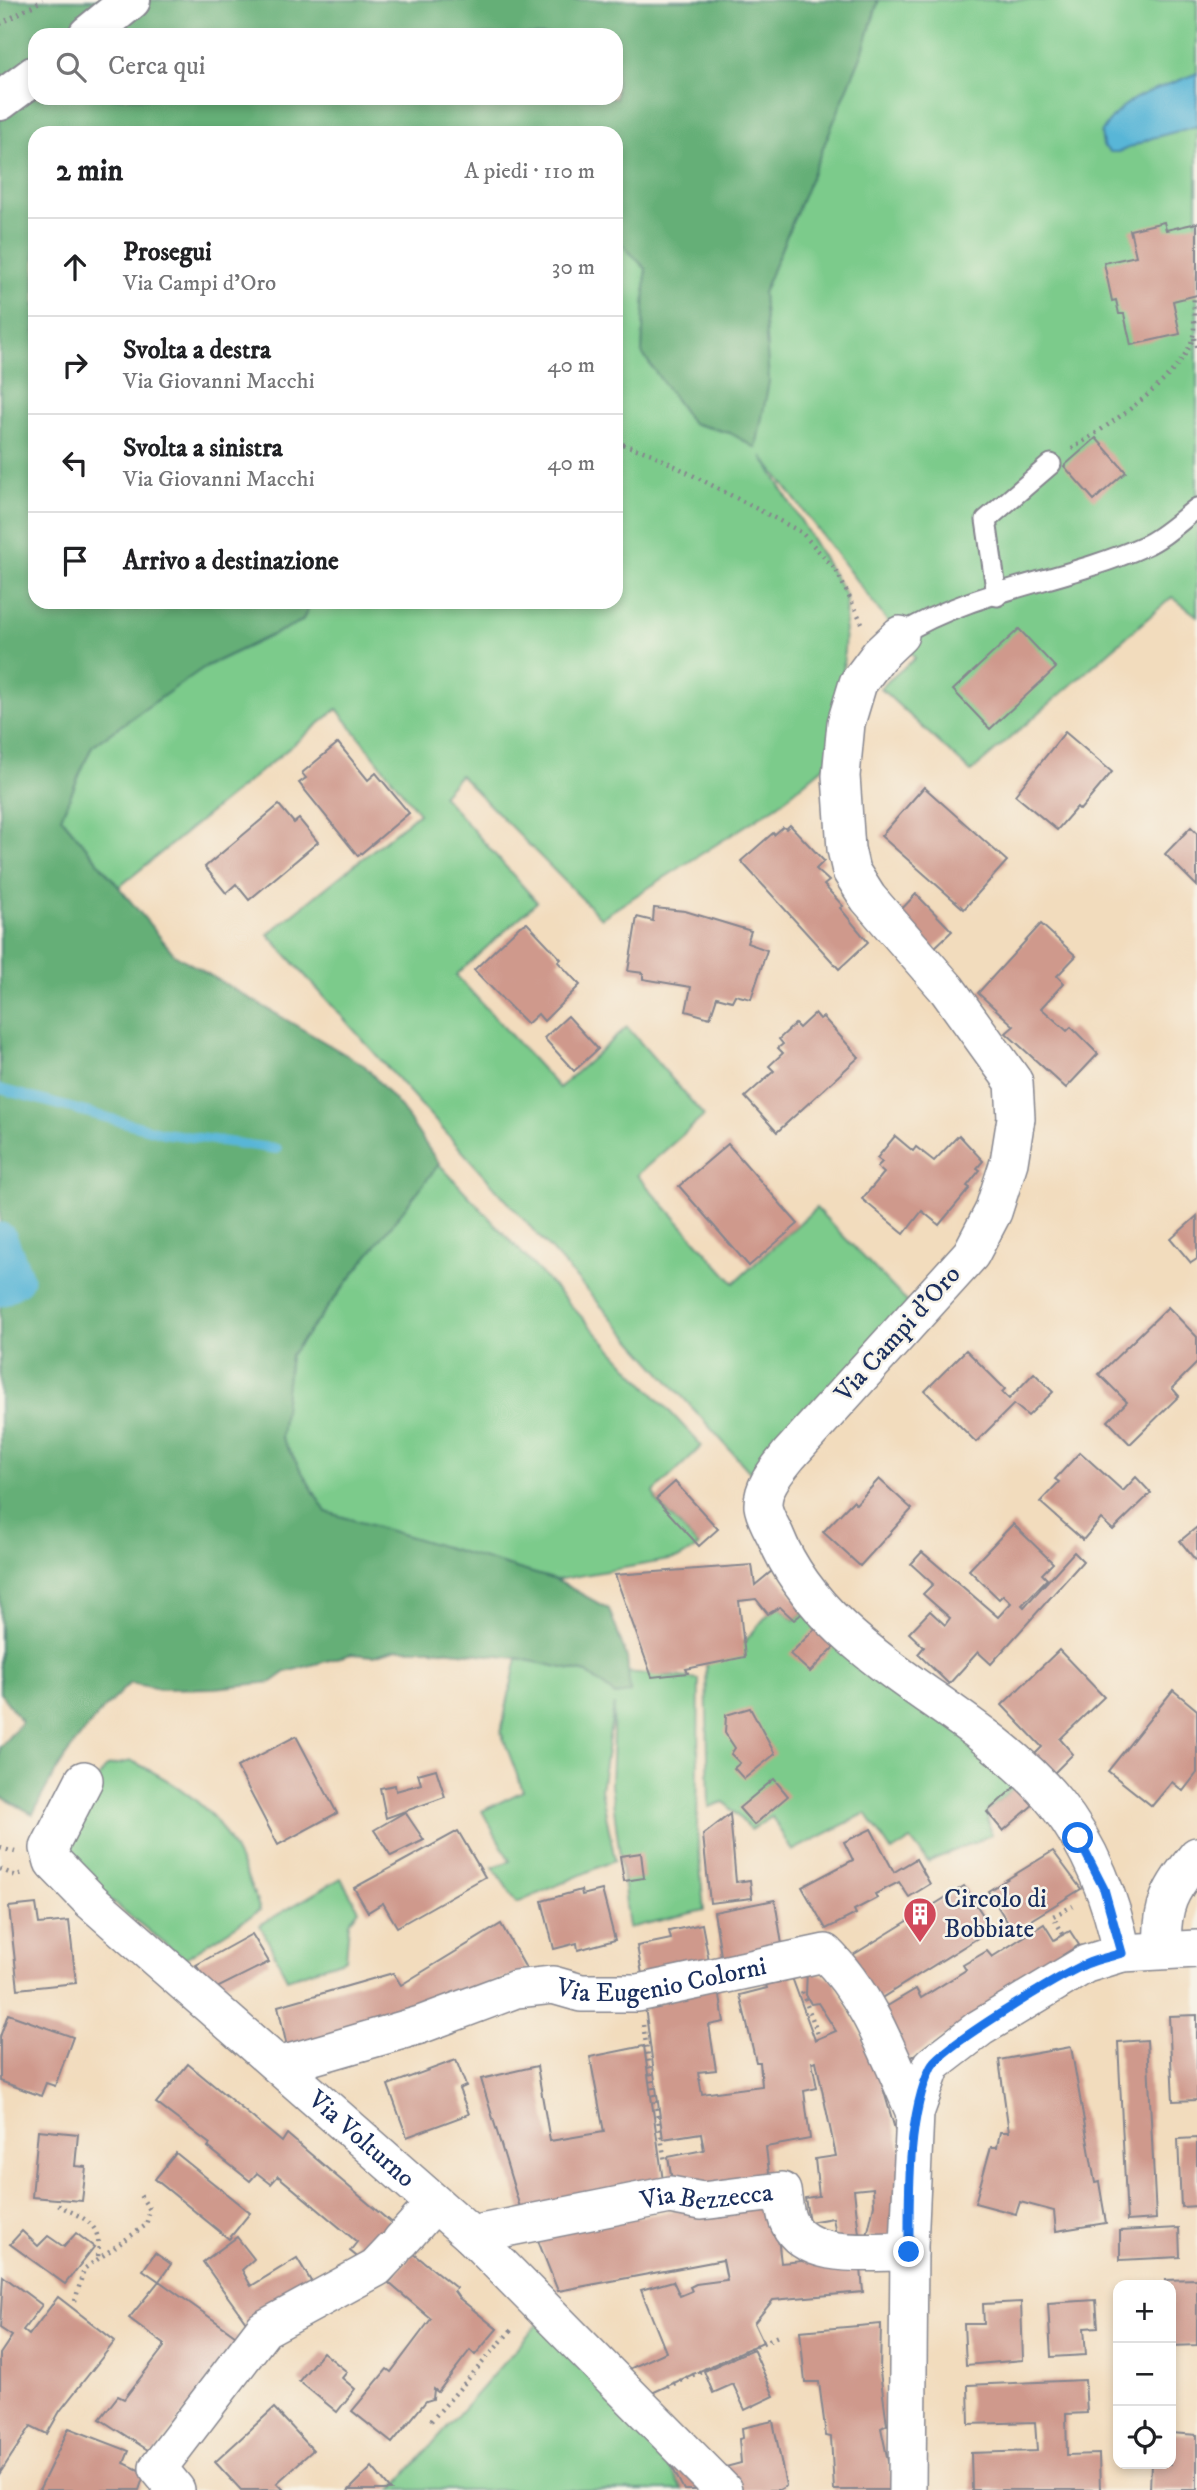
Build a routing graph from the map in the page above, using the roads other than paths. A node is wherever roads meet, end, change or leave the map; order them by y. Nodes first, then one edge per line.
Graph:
1 (131, 0) edge
2 (97, 28) edge
3 (28, 80) edge
4 (0, 102) edge
5 (1051, 464) road end
6 (1197, 508) edge
7 (997, 596) junction
8 (890, 645) joint
9 (84, 1780) dead end
10 (1197, 1856) edge
11 (1170, 1889) junction
12 (1111, 1909) junction
13 (1180, 1950) edge
14 (1122, 1953) junction
15 (282, 2066) junction
16 (915, 2113) junction
17 (434, 2204) junction
18 (471, 2235) junction
19 (909, 2252) junction
20 (176, 2490) edge
21 (723, 2490) edge
22 (908, 2490) edge

1 - 2 main road
3 - 4 main road
5 - 7 lane
6 - 7 lane
7 - 8 lane
8 - 12 street, Via Campi d'Oro
9 - 15 street, Via Volturno
10 - 11 street
11 - 12 street
11 - 13 street
12 - 14 street, Via Campi d'Oro
13 - 14 street
14 - 16 street
15 - 16 street, Via Eugenio Colorni
15 - 17 street, Via Volturno
16 - 19 street
17 - 18 street, Via Volturno
17 - 20 street
18 - 19 street, Via Bezzecca
18 - 21 street, Via Volturno
19 - 22 street

